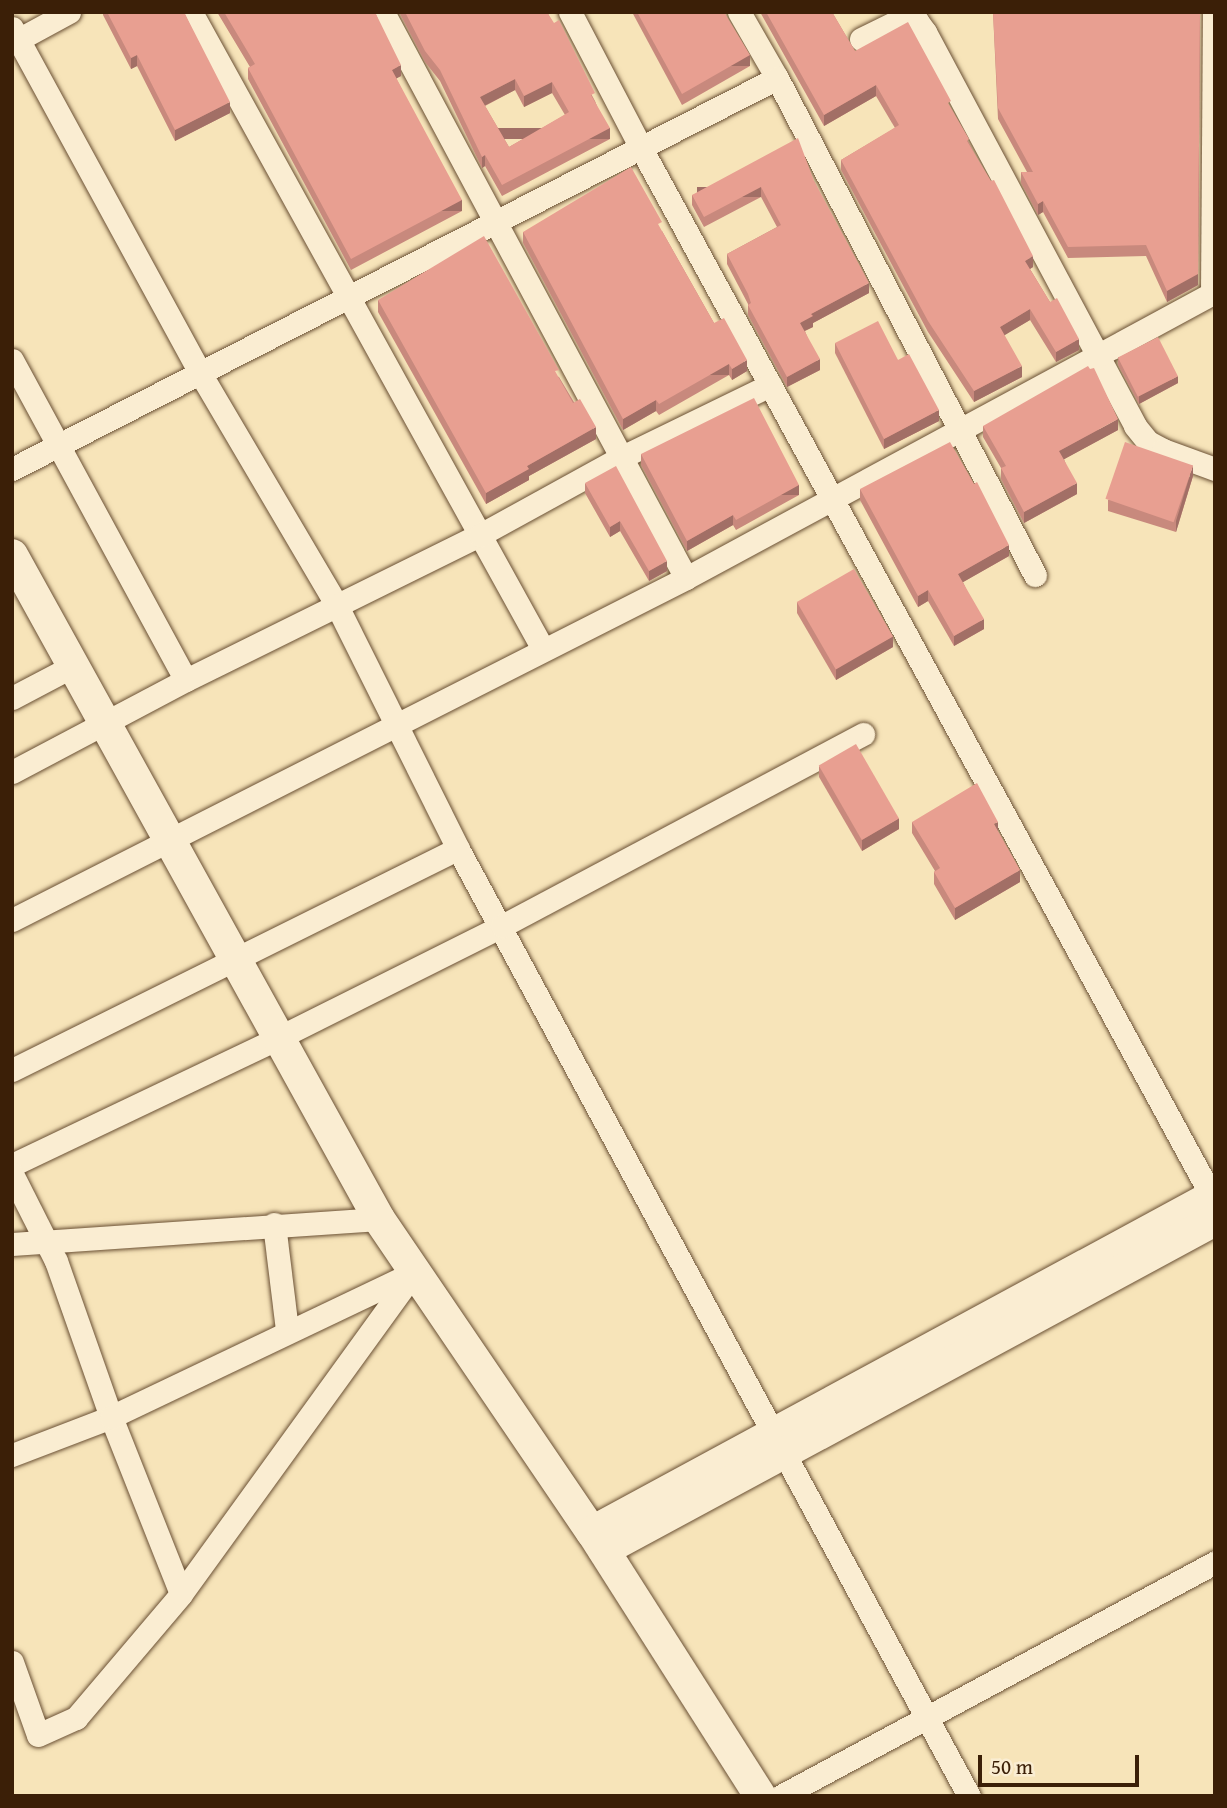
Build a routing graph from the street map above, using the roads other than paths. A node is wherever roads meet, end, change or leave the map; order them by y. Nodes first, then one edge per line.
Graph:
1 (69, 12) edge
2 (191, 12) edge
3 (383, 12) edge
4 (570, 12) edge
5 (739, 12) edge
6 (1214, 12) edge
7 (14, 37) edge
8 (861, 39) dead end
9 (777, 78) junction
10 (641, 148) junction
11 (496, 222) junction
12 (1213, 293) edge
13 (349, 297) junction
14 (1096, 356) junction
15 (12, 360) edge
16 (200, 373) junction
17 (770, 386) junction
18 (961, 428) junction
19 (59, 445) junction
20 (622, 457) junction
21 (1215, 468) edge
22 (12, 469) edge
23 (833, 500) junction
24 (480, 535) junction
25 (1035, 575) dead end
26 (17, 576) edge
27 (686, 578) junction
28 (337, 606) junction
29 (543, 649) junction
30 (73, 666) junction
31 (186, 680) junction
32 (12, 698) edge
33 (105, 724) junction
34 (396, 726) junction
35 (863, 734) dead end
36 (12, 772) edge
37 (169, 840) junction
38 (458, 849) junction
39 (12, 920) edge
40 (502, 926) junction
41 (235, 959) junction
42 (278, 1038) junction
43 (12, 1070) edge
44 (12, 1165) edge
45 (12, 1174) edge
46 (1214, 1203) edge
47 (379, 1219) junction
48 (274, 1224) junction
49 (47, 1240) junction
50 (12, 1244) edge
51 (414, 1272) junction
52 (286, 1331) junction
53 (111, 1417) junction
54 (780, 1443) junction
55 (12, 1455) edge
56 (598, 1541) junction
57 (1215, 1562) edge
58 (181, 1594) junction
59 (12, 1662) edge
60 (17, 1693) edge
61 (928, 1719) junction
62 (760, 1796) edge
63 (781, 1796) edge
64 (969, 1796) edge

1 - 7 street
2 - 13 street
3 - 11 street
4 - 10 street
5 - 9 street
6 - 12 street
7 - 16 street
8 - 14 street
9 - 10 street
9 - 18 street
10 - 11 street
10 - 17 street
11 - 13 street
11 - 20 street
12 - 14 street
13 - 16 street
13 - 24 street
14 - 18 street
14 - 21 street
15 - 19 street
16 - 19 street
16 - 28 street
17 - 20 street
17 - 23 street
18 - 23 street
18 - 25 street
19 - 22 street
19 - 31 street
20 - 24 street
20 - 27 street
23 - 27 street
23 - 46 street
24 - 28 street
24 - 29 street
26 - 30 street
27 - 29 street
28 - 31 street
28 - 34 street
29 - 34 street
30 - 32 street
30 - 33 street
31 - 33 street
33 - 36 street
33 - 37 street
34 - 37 street
34 - 38 street
35 - 40 street
37 - 39 street
37 - 41 street
38 - 40 street
38 - 41 street
40 - 42 street
40 - 54 street
41 - 42 street
41 - 43 street
42 - 44 street
42 - 47 street
45 - 49 street
46 - 54 street
47 - 48 street
47 - 51 street
48 - 49 street
48 - 52 street
49 - 50 street
49 - 53 street
51 - 52 street
51 - 56 street
51 - 58 street
52 - 53 street
53 - 55 street
53 - 58 street
54 - 56 street
54 - 61 street
56 - 62 street
57 - 61 street
58 - 60 street
59 - 60 street
61 - 63 street
61 - 64 street

